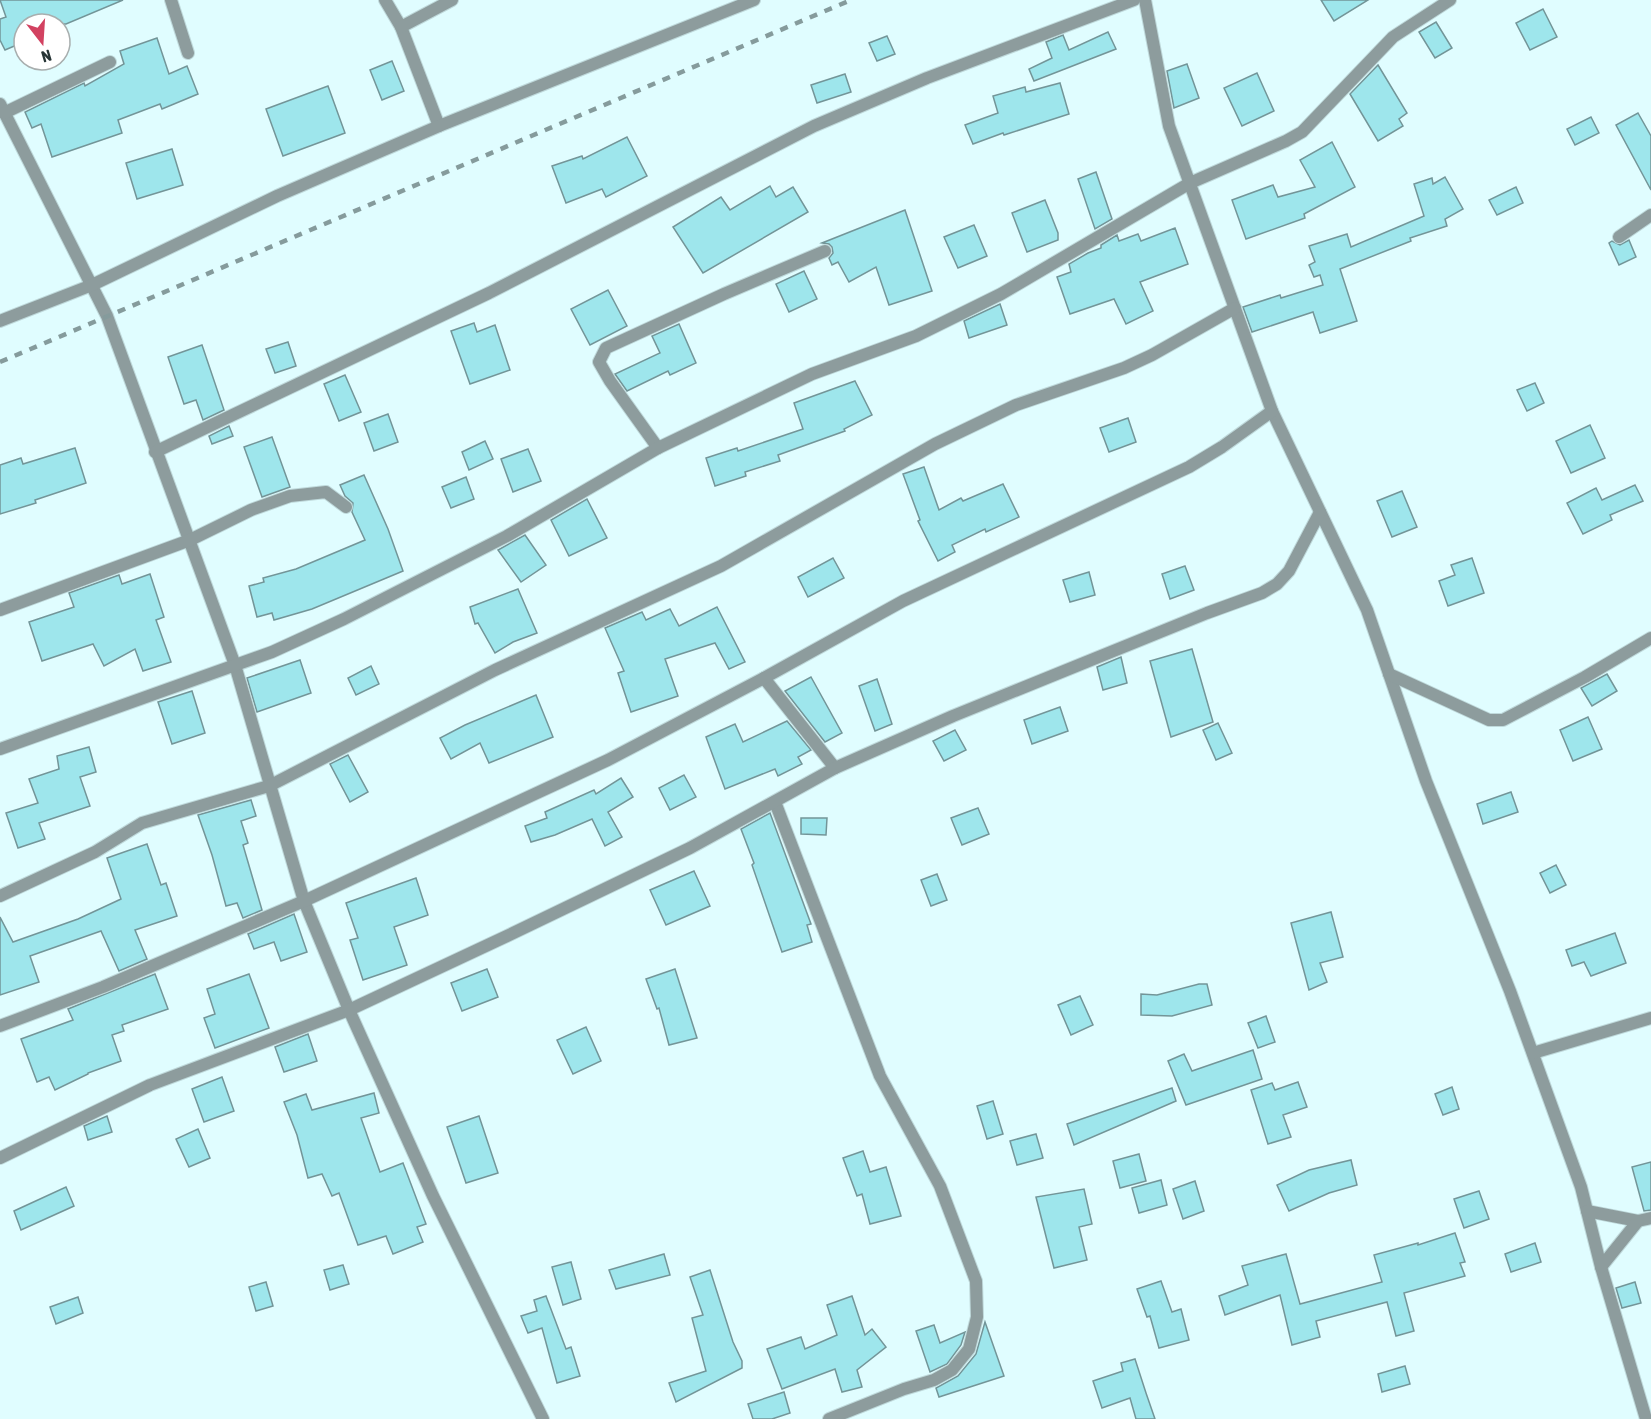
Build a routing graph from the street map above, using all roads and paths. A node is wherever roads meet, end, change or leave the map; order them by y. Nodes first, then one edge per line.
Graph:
1 (171, 0) edge
2 (385, 0) edge
3 (452, 0) edge
4 (754, 0) edge
5 (1134, 0) edge
6 (1145, 0) edge
7 (1450, 0) edge
8 (401, 27) junction
9 (188, 53) dead end
10 (111, 62) dead end
11 (2, 108) edge
12 (439, 126) junction
13 (1190, 183) junction
14 (1651, 215) edge
15 (1618, 237) dead end
16 (825, 251) dead end
17 (92, 285) junction
18 (1235, 308) junction
19 (0, 321) edge
20 (1272, 411) junction
21 (658, 448) junction
22 (155, 452) junction
23 (346, 507) dead end
24 (1320, 512) junction
25 (190, 540) junction
26 (0, 610) edge
27 (1651, 638) edge
28 (235, 665) junction
29 (1389, 674) junction
30 (764, 678) junction
31 (0, 749) edge
32 (835, 768) junction
33 (269, 786) junction
34 (776, 802) junction
35 (0, 896) edge
36 (304, 901) junction
37 (349, 1010) junction
38 (1651, 1018) edge
39 (0, 1026) edge
40 (1533, 1053) junction
41 (0, 1158) edge
42 (1587, 1211) junction
43 (1651, 1218) edge
44 (1638, 1221) junction
45 (1601, 1267) junction
46 (543, 1419) edge
47 (829, 1419) edge
48 (1647, 1419) edge

1 - 9 street
2 - 8 street
3 - 8 street
4 - 12 street
5 - 22 street
6 - 13 street
7 - 13 street
8 - 12 street
10 - 11 street
11 - 17 street
12 - 17 street
13 - 18 street
13 - 21 street
14 - 15 street
16 - 21 street
17 - 19 street
17 - 22 street
18 - 20 street
18 - 33 street
20 - 24 street
20 - 30 street
21 - 28 street
22 - 25 street
23 - 25 street
24 - 29 street
24 - 32 street
25 - 26 street
25 - 28 street
27 - 29 street
28 - 31 street
28 - 33 street
29 - 40 street
30 - 32 street
30 - 36 street
32 - 34 street
33 - 35 street
33 - 36 street
34 - 37 street
34 - 47 street
36 - 37 street
36 - 39 street
37 - 41 street
37 - 46 street
38 - 40 street
40 - 42 street
42 - 44 street
42 - 45 street
43 - 44 street
44 - 45 street
45 - 48 street

